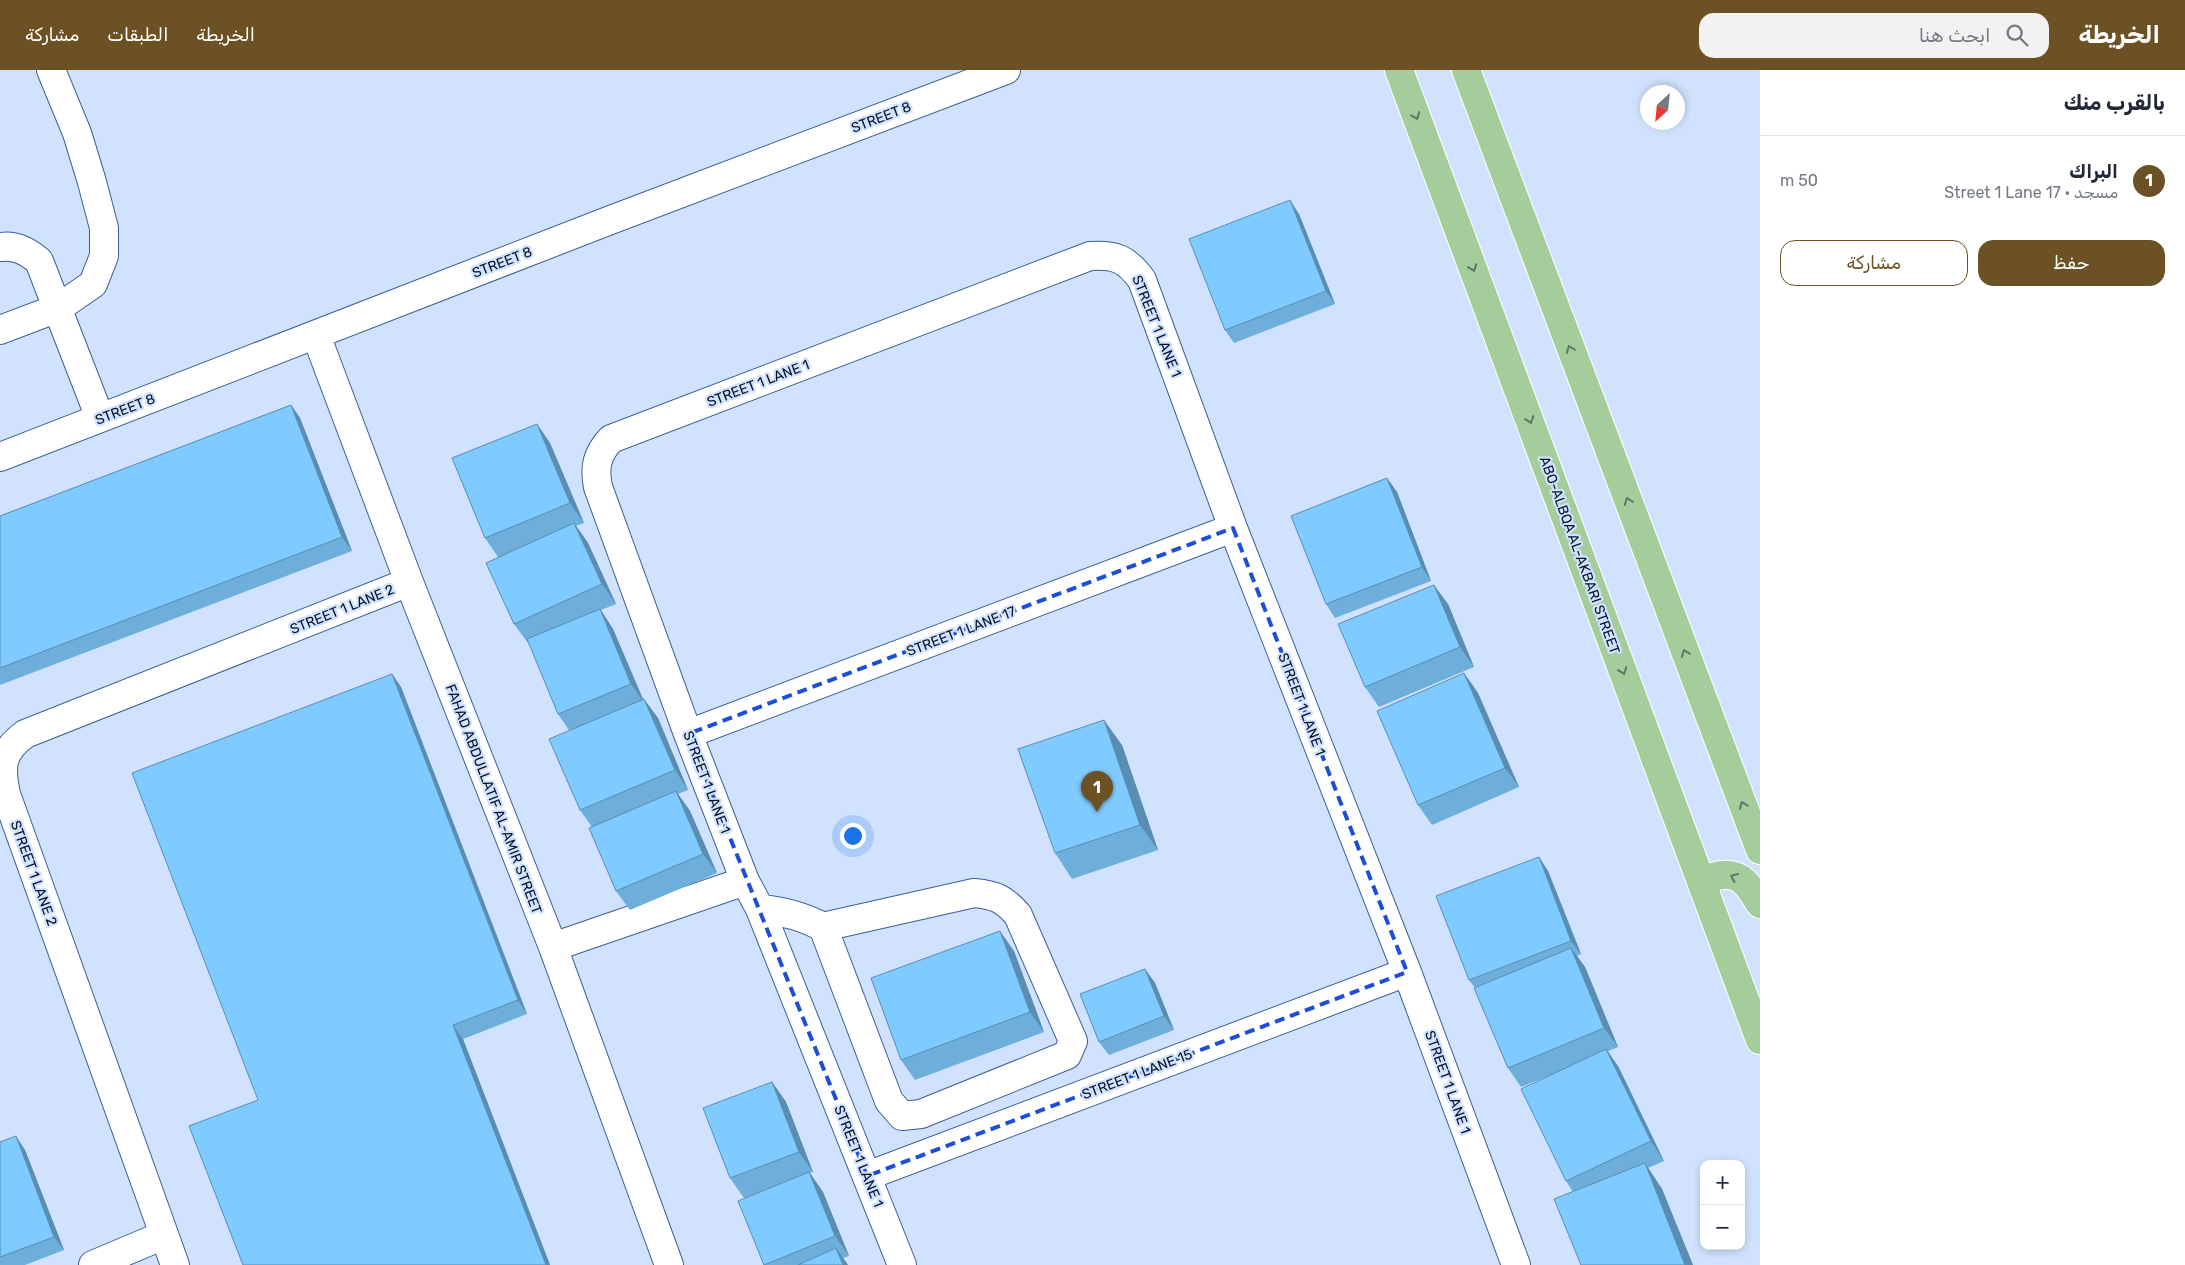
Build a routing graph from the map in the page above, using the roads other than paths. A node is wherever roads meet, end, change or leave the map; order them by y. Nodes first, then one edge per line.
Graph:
1 (51, 70) edge
2 (1006, 70) edge
3 (1399, 70) edge
4 (1466, 70) edge
5 (0, 247) edge
6 (58, 308) junction
7 (0, 330) edge
8 (316, 335) junction
9 (100, 418) junction
10 (0, 456) edge
11 (1233, 528) junction
12 (409, 582) junction
13 (688, 734) junction
14 (1760, 850) edge
15 (745, 881) junction
16 (1704, 890) junction
17 (1760, 904) edge
18 (760, 909) junction
19 (823, 927) junction
20 (552, 948) junction
21 (1407, 972) junction
22 (1760, 1040) edge
23 (867, 1176) junction
24 (164, 1235) junction
25 (1513, 1264) edge
26 (93, 1265) edge
27 (175, 1265) edge
28 (668, 1265) edge
29 (902, 1265) edge

1 - 6 street
2 - 8 street, STREET 8
3 -> 16 main road, ABO-ALBQA AL-AKBARI STREET
14 -> 4 main road
5 - 6 street
6 - 7 street
6 - 9 street
8 - 9 street, STREET 8
8 - 12 street, FAHAD ABDULLATIF AL-AMIR STREET
9 - 10 street, STREET 8
11 - 13 street, STREET 1 LANE 17
11 - 13 street, STREET 1 LANE 1
11 - 21 street, STREET 1 LANE 1
12 - 20 street, FAHAD ABDULLATIF AL-AMIR STREET
12 - 24 street, STREET 1 LANE 2
13 - 15 street, STREET 1 LANE 1
15 - 18 street, STREET 1 LANE 1
15 - 20 street
17 -> 16 main road
16 - 22 main road, ABO-ALBQA AL-AKBARI STREET
18 - 19 street
18 - 23 street, STREET 1 LANE 1
19 - 19 street
20 - 28 street, FAHAD ABDULLATIF AL-AMIR STREET
21 - 23 street, STREET 1 LANE 15
21 - 25 street, STREET 1 LANE 1
23 - 29 street, STREET 1 LANE 1
24 - 26 street
24 - 27 street, STREET 1 LANE 2

